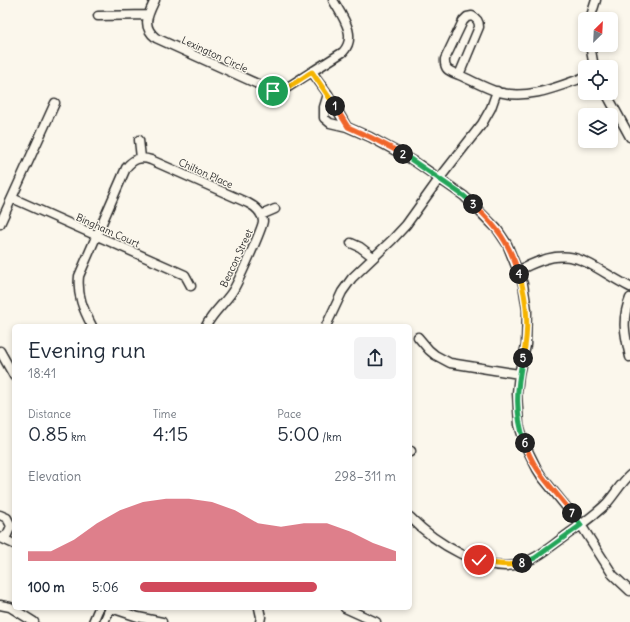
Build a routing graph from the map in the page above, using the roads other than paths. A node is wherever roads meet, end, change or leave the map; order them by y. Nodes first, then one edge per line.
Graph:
1 (154, 0) edge
2 (333, 0) edge
3 (596, 0) edge
4 (592, 12) edge
5 (148, 15) junction
6 (98, 16) dead end
7 (312, 72) junction
8 (458, 75) junction
9 (578, 80) edge
10 (497, 91) junction
11 (328, 94) junction
12 (610, 100) edge
13 (55, 103) dead end
14 (348, 127) junction
15 (630, 136) edge
16 (139, 140) dead end
17 (141, 158) junction
18 (439, 179) junction
19 (12, 198) junction
20 (275, 209) dead end
21 (261, 215) junction
22 (0, 224) edge
23 (96, 236) junction
24 (351, 243) dead end
25 (373, 257) junction
26 (518, 271) junction
27 (191, 286) dead end
28 (630, 287) edge
29 (630, 298) edge
30 (91, 324) edge
31 (207, 324) edge
32 (327, 324) edge
33 (418, 337) dead end
34 (0, 351) edge
35 (630, 357) edge
36 (12, 372) edge
37 (519, 374) junction
38 (630, 475) edge
39 (12, 514) edge
40 (2, 515) edge
41 (412, 519) edge
42 (581, 525) junction
43 (12, 526) edge
44 (1, 538) edge
45 (12, 543) edge
46 (630, 591) edge
47 (0, 605) edge
48 (12, 608) edge
49 (15, 610) edge
50 (98, 610) edge
51 (109, 610) edge
52 (116, 610) edge
53 (259, 610) edge
54 (349, 610) edge
55 (34, 622) edge
56 (94, 622) edge
57 (104, 622) edge
58 (162, 622) edge
59 (260, 622) edge
60 (376, 622) edge

1 - 5 street
2 - 7 street, Lexington Circle
3 - 4 street
5 - 6 street
5 - 7 street, Lexington Circle
7 - 11 street
8 - 8 street
8 - 10 street
9 - 10 street
10 - 18 street
11 - 14 street
11 - 14 street
12 - 15 street
13 - 19 street
14 - 18 street
16 - 17 street
17 - 21 street, Chilton Place
17 - 23 street
18 - 25 street
18 - 26 street
19 - 22 street
19 - 23 street, Bingham Court
20 - 21 street
21 - 31 street, Beacon Street
23 - 27 street, Bingham Court
23 - 30 street
24 - 25 street
25 - 32 street
26 - 28 street
26 - 37 street
29 - 35 street
33 - 37 street
34 - 36 street
37 - 42 street
38 - 42 street
39 - 40 street
40 - 43 street
41 - 42 street
42 - 46 street
43 - 44 street
44 - 45 street
47 - 48 street
49 - 55 street
50 - 56 street
51 - 57 street
52 - 58 street
53 - 59 street
54 - 60 street

